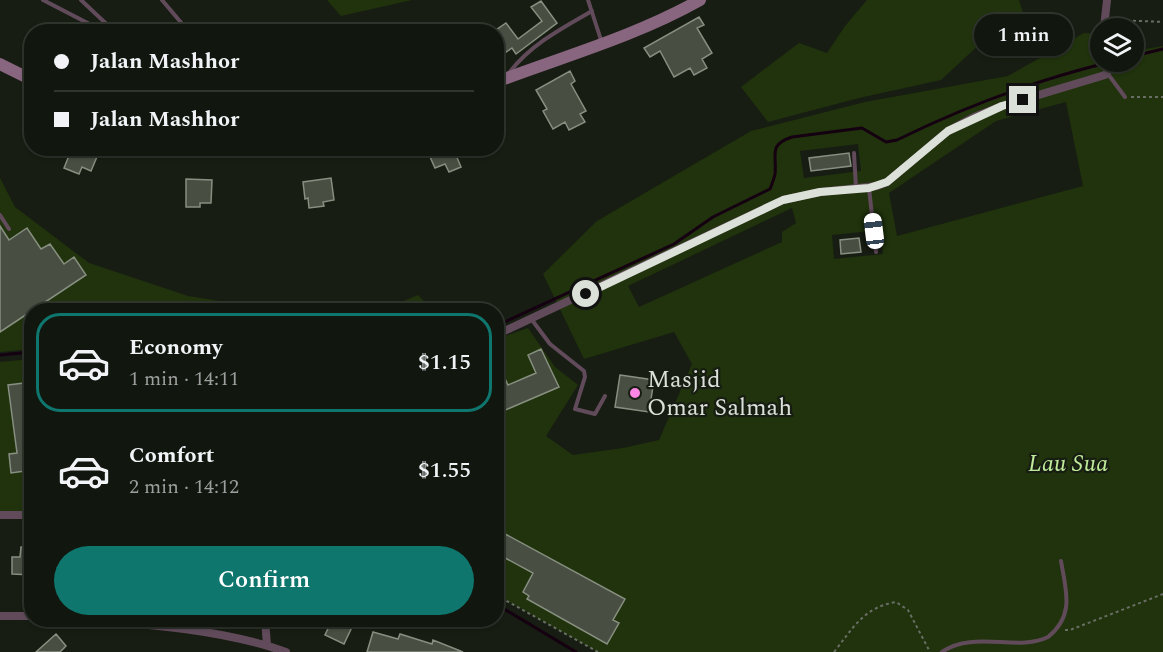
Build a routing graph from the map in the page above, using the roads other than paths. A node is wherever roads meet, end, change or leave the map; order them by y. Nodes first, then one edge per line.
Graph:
1 (43, 0) edge
2 (81, 0) edge
3 (162, 0) edge
4 (588, 0) edge
5 (700, 0) edge
6 (1107, 0) edge
7 (592, 11) junction
8 (1105, 18) edge
9 (90, 24) edge
10 (106, 24) edge
11 (182, 24) edge
12 (602, 44) junction
13 (0, 64) edge
14 (1094, 72) edge
15 (1111, 72) edge
16 (24, 76) edge
17 (504, 77) edge
18 (504, 79) edge
19 (1125, 97) road end
20 (854, 153) dead end
21 (856, 188) junction
22 (869, 188) junction
23 (0, 215) edge
24 (9, 229) dead end
25 (876, 252) dead end
26 (532, 320) junction
27 (504, 332) edge
28 (605, 396) dead end
29 (0, 515) edge
30 (24, 515) edge
31 (1061, 561) dead end
32 (0, 616) edge
33 (24, 616) edge
34 (163, 627) edge
35 (266, 627) edge
36 (267, 645) junction
37 (286, 652) edge
38 (942, 652) edge

1 - 9 lane
2 - 10 lane
3 - 11 lane
4 - 7 lane
5 - 12 street
6 - 8 street
7 - 12 lane
7 - 17 lane
12 - 18 street
13 - 16 street
14 - 22 street
15 - 19 lane
20 - 21 lane
21 - 22 street
21 - 26 street
22 - 25 lane
23 - 24 lane
26 - 27 street
26 - 28 lane
29 - 30 street
31 - 38 lane
32 - 33 street
34 - 36 street
35 - 36 street
36 - 37 street

